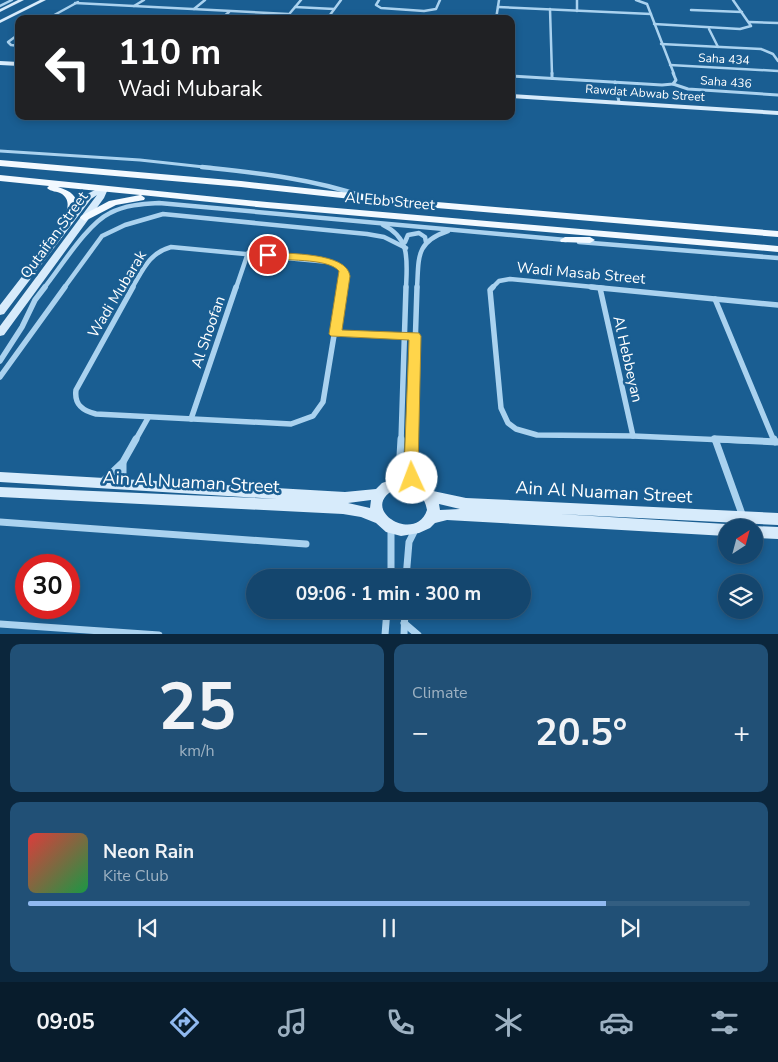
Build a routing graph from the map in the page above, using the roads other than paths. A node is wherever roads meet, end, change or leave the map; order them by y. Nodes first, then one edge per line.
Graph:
1 (12, 0) edge
2 (22, 0) edge
3 (35, 0) edge
4 (44, 0) edge
5 (81, 0) edge
6 (144, 0) edge
7 (205, 0) edge
8 (302, 0) edge
9 (341, 0) edge
10 (379, 0) edge
11 (440, 0) edge
12 (499, 0) edge
13 (577, 0) edge
14 (636, 0) edge
15 (733, 0) edge
16 (647, 1) edge
17 (76, 3) junction
18 (0, 6) edge
19 (134, 6) junction
20 (295, 7) junction
21 (498, 7) junction
22 (193, 9) junction
23 (334, 9) junction
24 (550, 9) junction
25 (691, 10) dead end
26 (0, 11) edge
27 (230, 11) junction
28 (577, 11) junction
29 (742, 12) junction
30 (288, 14) joint
31 (651, 14) junction
32 (55, 15) edge
33 (226, 15) edge
34 (330, 15) edge
35 (497, 15) edge
36 (0, 17) edge
37 (0, 22) edge
38 (749, 22) junction
39 (778, 23) edge
40 (654, 24) junction
41 (700, 26) junction
42 (712, 27) junction
43 (708, 29) junction
44 (15, 37) edge
45 (661, 44) junction
46 (15, 45) edge
47 (718, 47) junction
48 (778, 60) edge
49 (0, 63) edge
50 (15, 64) edge
51 (670, 65) junction
52 (778, 71) edge
53 (515, 76) edge
54 (552, 78) junction
55 (615, 82) junction
56 (673, 84) junction
57 (778, 95) edge
58 (515, 96) edge
59 (619, 102) junction
60 (778, 113) edge
61 (0, 150) edge
62 (0, 164) edge
63 (87, 170) junction
64 (0, 171) edge
65 (99, 171) junction
66 (0, 178) edge
67 (104, 188) junction
68 (304, 191) junction
69 (174, 196) junction
70 (365, 197) junction
71 (266, 205) junction
72 (124, 207) joint
73 (287, 214) junction
74 (320, 217) junction
75 (85, 218) junction
76 (373, 222) junction
77 (67, 224) junction
78 (282, 224) junction
79 (456, 230) junction
80 (778, 234) edge
81 (658, 238) junction
82 (565, 240) junction
83 (426, 242) junction
84 (405, 245) junction
85 (778, 249) edge
86 (248, 253) junction
87 (778, 258) edge
88 (600, 288) junction
89 (715, 299) junction
90 (778, 305) edge
91 (0, 312) edge
92 (0, 333) edge
93 (335, 334) junction
94 (405, 336) junction
95 (415, 336) junction
96 (0, 361) edge
97 (0, 377) edge
98 (148, 418) junction
99 (191, 419) junction
100 (633, 436) junction
101 (714, 438) junction
102 (776, 442) edge
103 (123, 462) junction
104 (0, 477) edge
105 (98, 484) junction
106 (394, 484) junction
107 (414, 484) junction
108 (128, 486) junction
109 (0, 492) edge
110 (379, 494) junction
111 (430, 496) junction
112 (379, 518) junction
113 (430, 518) junction
114 (744, 519) edge
115 (778, 519) edge
116 (718, 520) edge
117 (763, 520) edge
118 (0, 522) edge
119 (391, 528) junction
120 (415, 529) junction
121 (718, 530) edge
122 (763, 532) edge
123 (778, 533) edge
124 (306, 544) dead end
125 (391, 569) edge
126 (407, 569) edge
127 (386, 619) edge
128 (404, 619) edge
129 (404, 623) junction
130 (0, 624) edge
131 (384, 633) edge
132 (159, 634) edge
133 (404, 634) edge
134 (418, 634) edge

1 - 18 street
2 - 26 street
3 - 36 street
4 - 37 street
5 - 17 street
6 - 19 street
7 - 22 street
8 - 20 street
9 - 23 street
10 - 11 street
12 - 21 street
13 - 28 street
14 - 16 street
15 - 29 street
16 - 31 street
17 - 19 street
17 - 32 street
19 - 22 street
20 - 23 street
20 - 30 street
21 - 24 street
21 - 35 street
22 - 27 street
23 - 34 street
24 - 28 street
24 - 54 street
25 - 29 street
27 - 30 street
27 - 33 street
28 - 31 street
29 - 38 street
31 - 40 street
38 - 39 street
38 - 42 street
40 - 41 street
40 - 45 street
41 - 42 street
41 - 43 street
42 - 43 street
43 - 47 street
44 - 46 street
45 - 47 street
45 - 51 street
47 - 48 street
49 - 50 street
51 - 52 street, Saha 434
51 - 56 street
53 - 54 street, Saha 436
54 - 55 street, Saha 436
55 - 56 street, Saha 436
55 - 59 street
56 - 57 street, Saha 436
58 - 59 street, Rawdat Abwab Street
59 - 60 street, Rawdat Abwab Street
61 - 70 street, Al Ebb Street
62 - 63 main road, Al Ebb Street
63 - 64 main road
63 - 65 main road, Al Ebb Street
65 - 67 main road
65 - 68 main road, Al Ebb Street
66 - 67 main road, Al Ebb Street
66 - 77 main road
67 - 68 main road
67 - 69 main road, Al Ebb Street
67 - 75 street, Qutaifan Street
67 - 77 street, Qutaifan Street
68 - 70 main road, Al Ebb Street
69 - 71 main road, Al Ebb Street
69 - 75 main road
70 - 80 main road, Al Ebb Street
71 - 74 main road
71 - 81 main road, Al Ebb Street
72 - 73 street, Al Ebb Street
72 - 96 street, Qutaifan Street
73 - 74 street, Al Ebb Street
73 - 78 street
74 - 76 street, Al Ebb Street
75 - 92 street, Qutaifan Street
76 - 79 street, Al Ebb Street
76 - 84 street
77 - 91 street, Qutaifan Street
78 - 84 street
78 - 97 street
79 - 82 street, Al Ebb Street
79 - 83 street
81 - 82 main road
81 - 85 main road, Al Ebb Street
82 - 87 street, Al Ebb Street
83 - 84 street
83 - 95 street
84 - 94 street
86 - 93 street, Wadi Mubarak
86 - 98 street, Wadi Mubarak
86 - 99 street, Al Shoofan
88 - 89 street, Wadi Masab Street
88 - 100 street, Al Hebbeyan
88 - 100 street, Wadi Masab Street
89 - 90 street, Wadi Masab Street
89 - 102 street
93 - 94 street
93 - 99 street, Wadi Mubarak
94 - 95 street
94 - 106 street
95 - 107 street
98 - 99 street, Wadi Mubarak
98 - 103 street
100 - 101 street, Wadi Masab Street
101 - 102 street, Wadi Masab Street
101 - 114 street
103 - 105 street
103 - 108 street
104 - 105 street, Ain Al Nuaman Street
105 - 108 street, Ain Al Nuaman Street
106 - 107 street
106 - 110 street
107 - 111 street
108 - 110 street, Ain Al Nuaman Street
109 - 112 street, Ain Al Nuaman Street
110 - 112 street
111 - 113 street
111 - 116 street, Ain Al Nuaman Street
112 - 119 street
113 - 120 street
113 - 121 street, Ain Al Nuaman Street
115 - 117 street, Ain Al Nuaman Street
118 - 124 street
119 - 120 street
119 - 125 street
120 - 126 street
122 - 123 street
127 - 131 street
128 - 129 street
129 - 133 street
129 - 134 street
130 - 132 street

